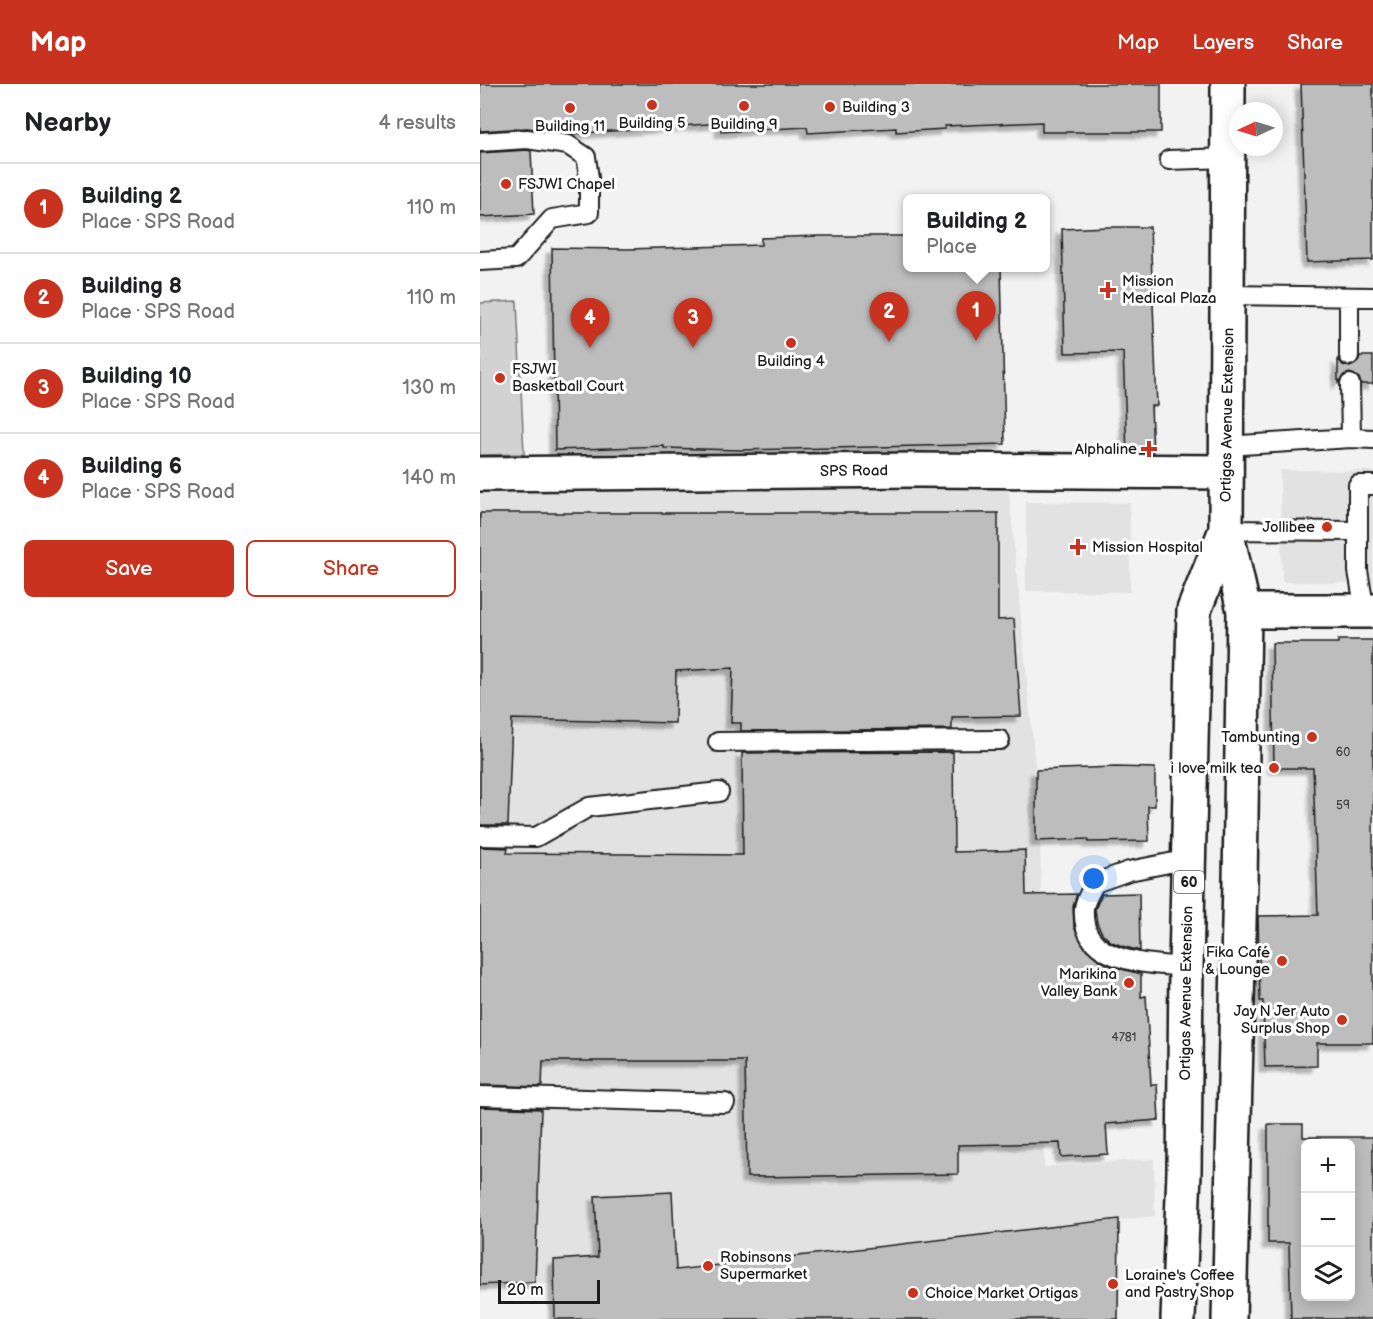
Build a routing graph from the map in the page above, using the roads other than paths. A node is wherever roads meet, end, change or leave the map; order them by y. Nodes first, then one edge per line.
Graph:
1 (1228, 84) edge
2 (480, 142) edge
3 (1228, 158) junction
4 (1169, 160) dead end
5 (480, 261) edge
6 (1228, 295) junction
7 (1348, 297) junction
8 (1373, 297) edge
9 (1349, 356) dead end
10 (1350, 384) dead end
11 (1351, 438) junction
12 (1373, 440) edge
13 (1226, 459) junction
14 (480, 474) edge
15 (1373, 485) edge
16 (1226, 530) junction
17 (1358, 531) junction
18 (1365, 572) edge
19 (1244, 611) junction
20 (1369, 611) edge
21 (1000, 740) dead end
22 (718, 742) dead end
23 (719, 792) dead end
24 (480, 836) edge
25 (1190, 859) junction
26 (1186, 967) junction
27 (480, 1096) edge
28 (724, 1103) dead end
29 (1178, 1319) edge
30 (1228, 1319) edge

1 - 3 main road, Ortigas Avenue Extension / 60
2 - 5 lane
3 - 4 lane
3 - 6 main road, Ortigas Avenue Extension / 60
6 - 7 lane
6 - 13 main road, Ortigas Avenue Extension / 60
7 - 8 lane
7 - 9 lane
10 - 11 lane
11 - 12 lane
11 - 13 lane
13 - 14 main road, SPS Road
13 - 16 main road, Ortigas Avenue Extension / 60
15 - 17 lane
16 - 17 lane
16 - 19 main road, Ortigas Avenue Extension / 60
16 - 25 main road, Ortigas Avenue Extension / 60
17 - 18 lane
18 - 20 lane
19 - 20 main road
19 - 30 main road, Ortigas Avenue Extension / 60
21 - 22 lane
23 - 24 lane
25 - 26 main road, Ortigas Avenue Extension / 60
25 - 26 lane
26 - 29 main road, Ortigas Avenue Extension / 60
27 - 28 lane

